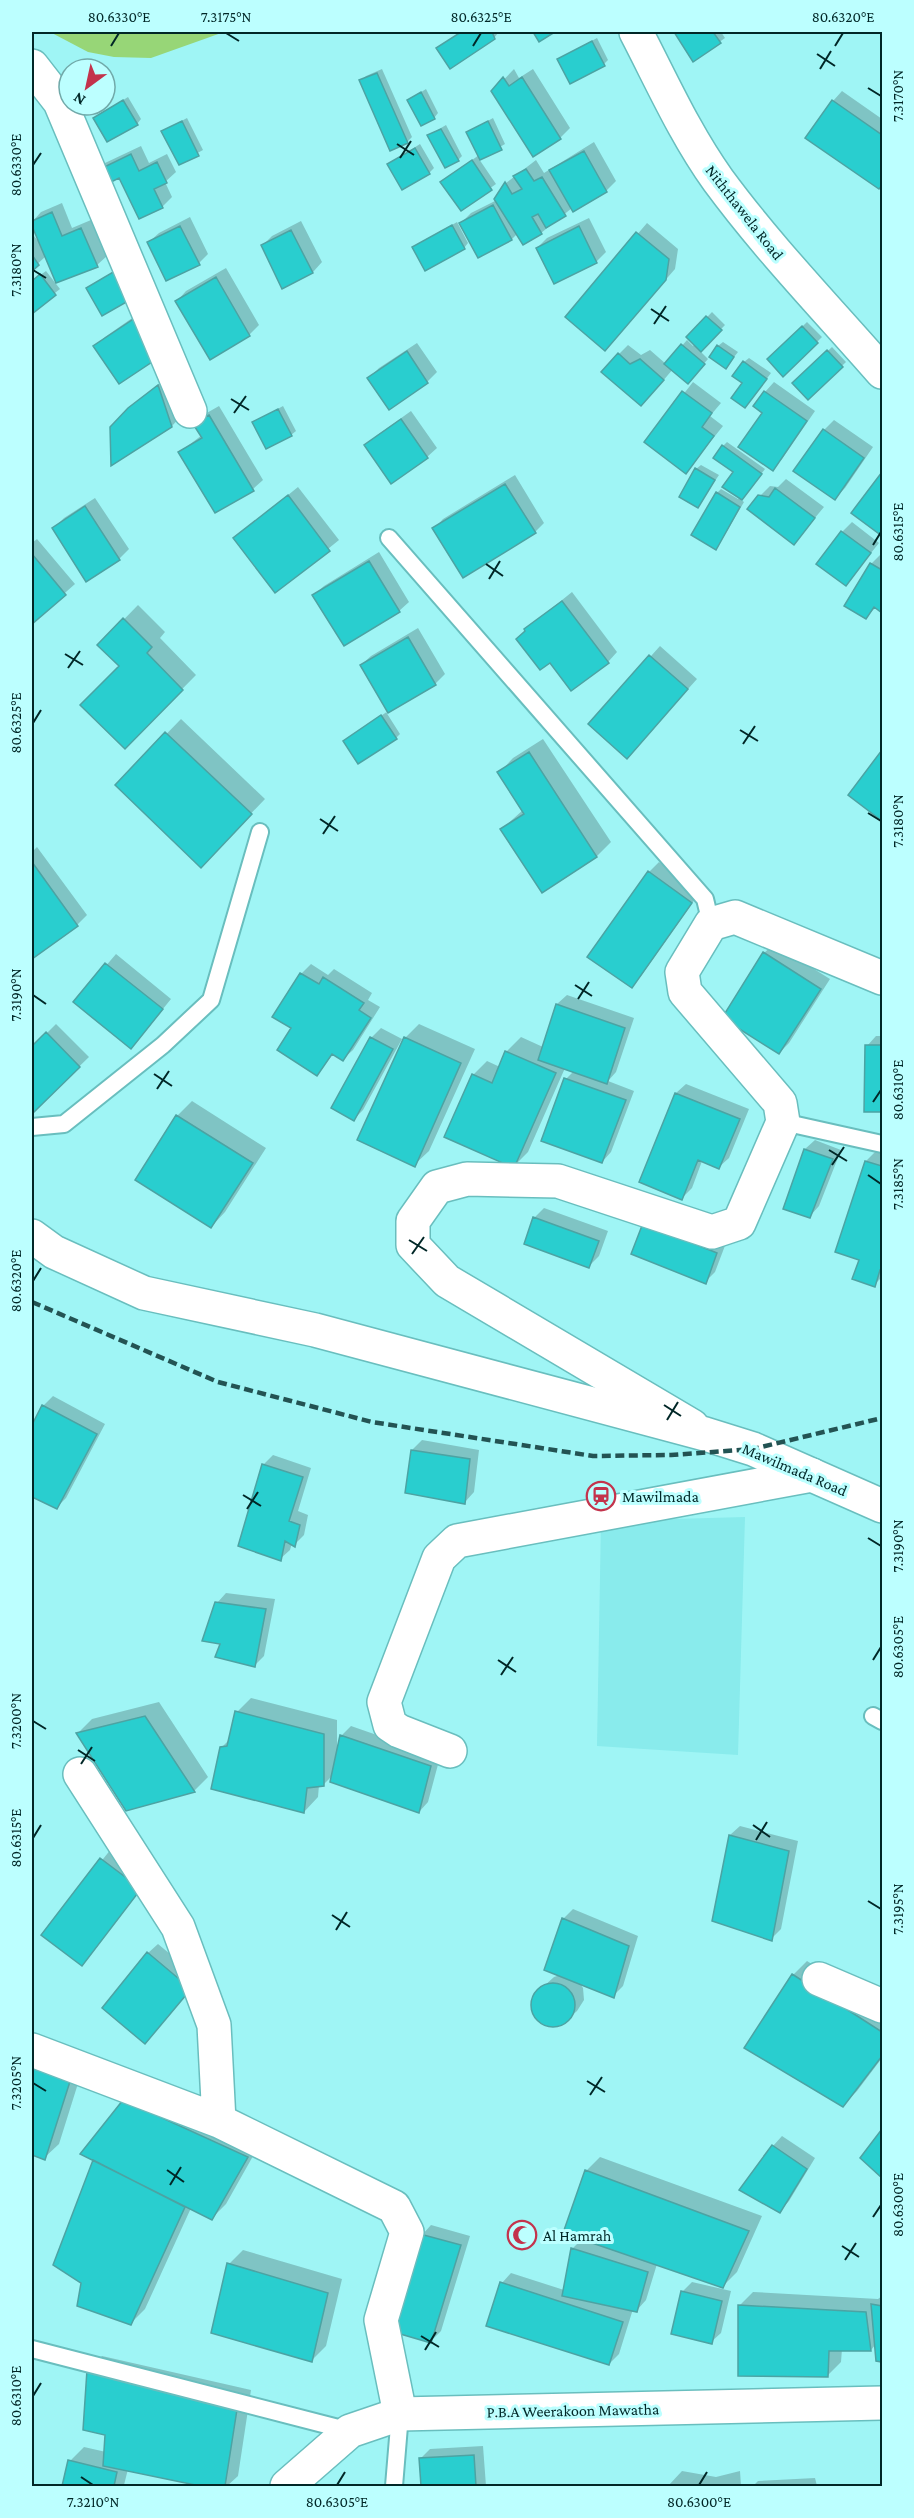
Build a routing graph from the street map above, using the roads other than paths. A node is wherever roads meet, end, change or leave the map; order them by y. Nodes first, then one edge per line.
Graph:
1 (636, 32) edge
2 (32, 66) edge
3 (882, 372) edge
4 (190, 411) dead end
5 (389, 538) dead end
6 (260, 832) dead end
7 (711, 924) junction
8 (882, 978) edge
9 (783, 1122) junction
10 (32, 1127) edge
11 (882, 1144) edge
12 (32, 1236) edge
13 (705, 1434) junction
14 (812, 1475) junction
15 (882, 1506) edge
16 (450, 1751) dead end
17 (80, 1774) dead end
18 (819, 1978) dead end
19 (882, 2006) edge
20 (32, 2050) edge
21 (219, 2121) junction
22 (32, 2349) edge
23 (882, 2403) edge
24 (400, 2414) junction
25 (350, 2430) junction
26 (286, 2487) edge
27 (394, 2487) edge

1 - 3 street, Niththawela Road
2 - 4 street
5 - 7 lane
6 - 10 lane
7 - 8 street
7 - 9 street
9 - 11 lane
9 - 13 street
12 - 13 street
13 - 14 street, Mawilmada Road
14 - 15 street, Mawilmada Road
14 - 16 street
17 - 21 street
18 - 19 street
20 - 21 street
21 - 24 street
22 - 25 lane
23 - 24 street, P.B.A Weerakoon Mawatha
24 - 25 street, P.B.A Weerakoon Mawatha
24 - 27 lane
25 - 26 street, P.B.A Weerakoon Mawatha

